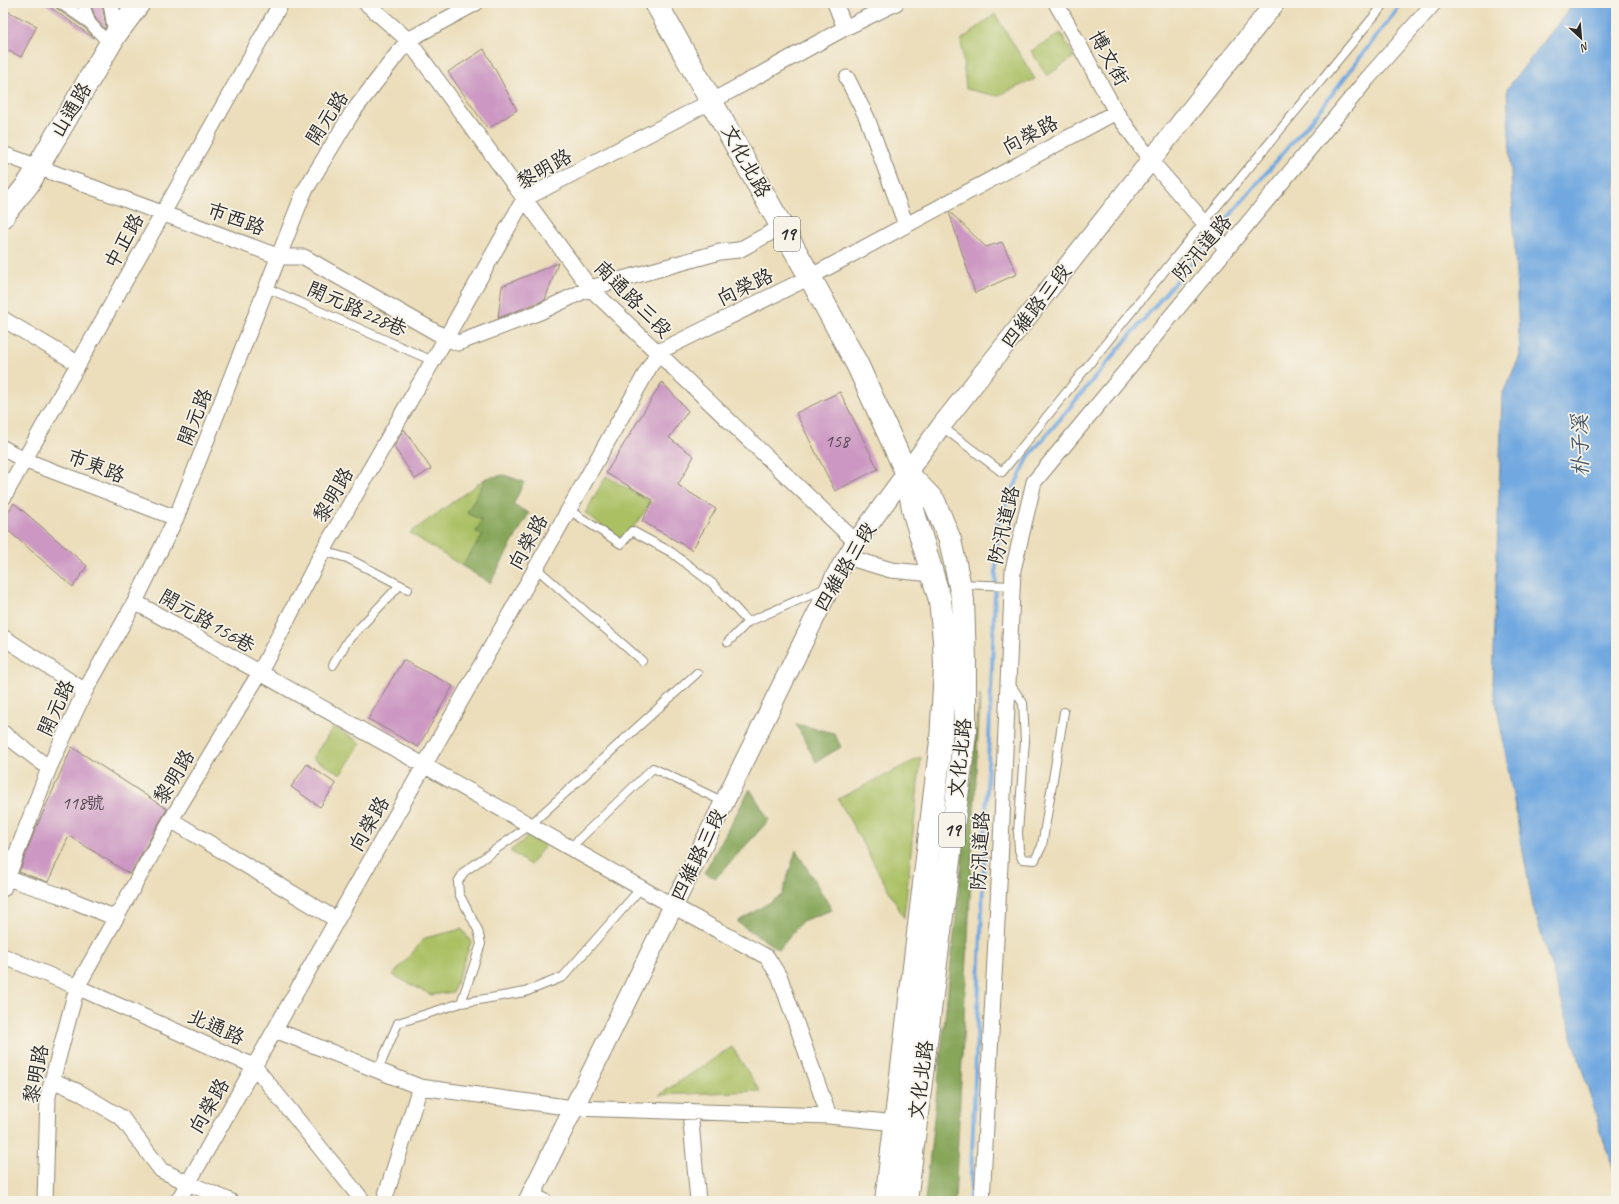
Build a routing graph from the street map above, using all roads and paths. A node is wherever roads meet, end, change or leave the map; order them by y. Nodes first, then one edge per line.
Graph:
1 (61, 3) edge
2 (83, 3) edge
3 (111, 3) edge
4 (139, 3) edge
5 (281, 3) edge
6 (366, 3) edge
7 (476, 3) edge
8 (656, 3) edge
9 (835, 3) edge
10 (896, 3) edge
11 (1056, 3) edge
12 (1275, 3) edge
13 (1385, 3) edge
14 (1434, 3) edge
15 (90, 23) junction
16 (846, 28) junction
17 (113, 40) junction
18 (408, 40) junction
19 (847, 78) dead end
20 (712, 102) junction
21 (1116, 112) junction
22 (3, 154) edge
23 (1151, 161) junction
24 (37, 168) junction
25 (524, 199) junction
26 (5, 208) edge
27 (163, 213) junction
28 (1204, 222) junction
29 (906, 225) junction
30 (783, 226) junction
31 (1227, 249) junction
32 (280, 257) junction
33 (810, 277) junction
34 (267, 288) junction
35 (590, 288) junction
36 (3, 320) edge
37 (446, 338) junction
38 (658, 352) junction
39 (433, 361) junction
40 (79, 364) junction
41 (941, 426) junction
42 (4, 450) edge
43 (24, 460) junction
44 (906, 472) junction
45 (3, 498) edge
46 (569, 510) junction
47 (176, 518) junction
48 (852, 549) junction
49 (323, 551) junction
50 (536, 568) junction
51 (933, 574) junction
52 (960, 584) junction
53 (830, 586) junction
54 (1012, 586) junction
55 (135, 602) junction
56 (748, 622) junction
57 (3, 638) edge
58 (728, 642) dead end
59 (642, 661) dead end
60 (333, 665) dead end
61 (697, 673) dead end
62 (259, 674) junction
63 (1008, 682) junction
64 (85, 691) junction
65 (1064, 712) dead end
66 (3, 733) edge
67 (425, 766) junction
68 (49, 768) junction
69 (724, 802) junction
70 (172, 820) junction
71 (530, 825) junction
72 (570, 848) junction
73 (5, 884) edge
74 (641, 888) junction
75 (673, 906) junction
76 (116, 918) junction
77 (337, 920) junction
78 (3, 956) edge
79 (76, 987) junction
80 (461, 1002) junction
81 (275, 1030) junction
82 (254, 1066) junction
83 (378, 1070) junction
84 (52, 1080) junction
85 (420, 1087) junction
86 (573, 1108) junction
87 (690, 1111) junction
88 (829, 1116) junction
89 (905, 1124) junction
90 (188, 1183) junction
91 (534, 1199) edge
92 (45, 1201) edge
93 (178, 1201) edge
94 (230, 1201) edge
95 (363, 1201) edge
96 (384, 1201) edge
97 (698, 1201) edge
98 (886, 1201) edge
99 (906, 1201) edge
100 (982, 1201) edge

1 - 15 street
2 - 15 street
3 - 17 street
4 - 17 main road, 山通路
5 - 27 street, 中正路
6 - 18 street, 南通路三段
7 - 18 street, 開元路
8 - 20 main road, 文化北路 / 19
9 - 16 street
10 - 16 street, 黎明路
11 - 21 street, 博文街
12 - 23 street, 四維路三段
13 - 28 lane
14 - 31 street, 防汛道路
15 - 17 street
16 - 20 street, 黎明路
17 - 24 main road, 山通路
18 - 25 street, 南通路三段
18 - 32 street, 開元路
19 - 29 street
20 - 25 street, 黎明路
20 - 30 main road, 文化北路 / 19
21 - 23 street, 博文街
21 - 29 street, 向榮路
22 - 24 street, 市西路
23 - 28 street, 博文街
23 - 41 street, 四維路三段
24 - 26 main road, 山通路
24 - 27 street, 市西路
25 - 35 street, 南通路三段
25 - 37 street, 黎明路
27 - 32 street, 市西路
27 - 40 street, 中正路
28 - 31 street, 博文街
28 - 41 lane
29 - 33 street, 向榮路
30 - 33 main road, 文化北路 / 19
30 - 35 street
31 - 54 street, 防汛道路
32 - 34 street, 開元路
32 - 37 street, 市西路
33 - 38 street, 向榮路
33 - 44 main road, 文化北路 / 19
34 - 39 lane, 開元路228巷
34 - 47 street, 開元路
35 - 37 street
35 - 38 street, 南通路三段
36 - 40 street
37 - 39 street, 黎明路
38 - 46 street, 向榮路
38 - 48 street, 南通路三段
39 - 49 street, 黎明路
40 - 43 street, 中正路
41 - 44 street, 四維路三段
42 - 43 street, 市東路
43 - 45 street, 中正路
43 - 47 street, 市東路
44 - 48 street, 四維路三段
44 - 51 main road, 文化北路 / 19
44 - 52 main road, 文化北路 / 19
46 - 50 street, 向榮路
46 - 56 lane
47 - 55 street, 開元路
48 - 51 street
48 - 53 street, 四維路三段
49 - 60 lane
49 - 62 street, 黎明路
50 - 59 lane
50 - 67 street, 向榮路
51 - 89 main road, 文化北路 / 19
52 - 54 lane
52 - 89 main road, 文化北路 / 19
53 - 56 lane
53 - 69 street, 四維路三段
54 - 63 street, 防汛道路
55 - 62 street, 開元路156巷
55 - 64 street, 開元路
56 - 58 lane
57 - 64 street
61 - 71 lane
62 - 67 street, 開元路156巷
62 - 70 street, 黎明路
63 - 65 lane
63 - 100 street, 防汛道路
64 - 68 street, 開元路
66 - 68 street
67 - 71 street, 開元路156巷
67 - 77 street, 向榮路
68 - 73 street, 開元路
69 - 72 lane
69 - 75 street, 四維路三段
70 - 76 street, 黎明路
70 - 77 street
71 - 72 street, 開元路156巷
71 - 80 lane
72 - 74 street, 開元路156巷
73 - 76 street
74 - 75 street, 開元路156巷
74 - 80 lane
75 - 86 street, 四維路三段
75 - 88 street, 開元路156巷
76 - 79 street, 黎明路
77 - 81 street, 向榮路
78 - 79 street, 北通路
79 - 82 street, 北通路
79 - 84 street, 黎明路
80 - 83 lane
81 - 82 street, 向榮路
81 - 83 street
82 - 90 street, 向榮路
82 - 95 street, 北通路
83 - 85 street
84 - 90 street
84 - 92 street, 黎明路
85 - 86 street
85 - 96 street
86 - 87 street
86 - 91 street, 四維路三段
87 - 88 street
87 - 97 street
88 - 89 street
89 - 98 main road, 文化北路 / 19
89 - 99 main road, 文化北路 / 19
90 - 93 street, 向榮路
90 - 94 street

